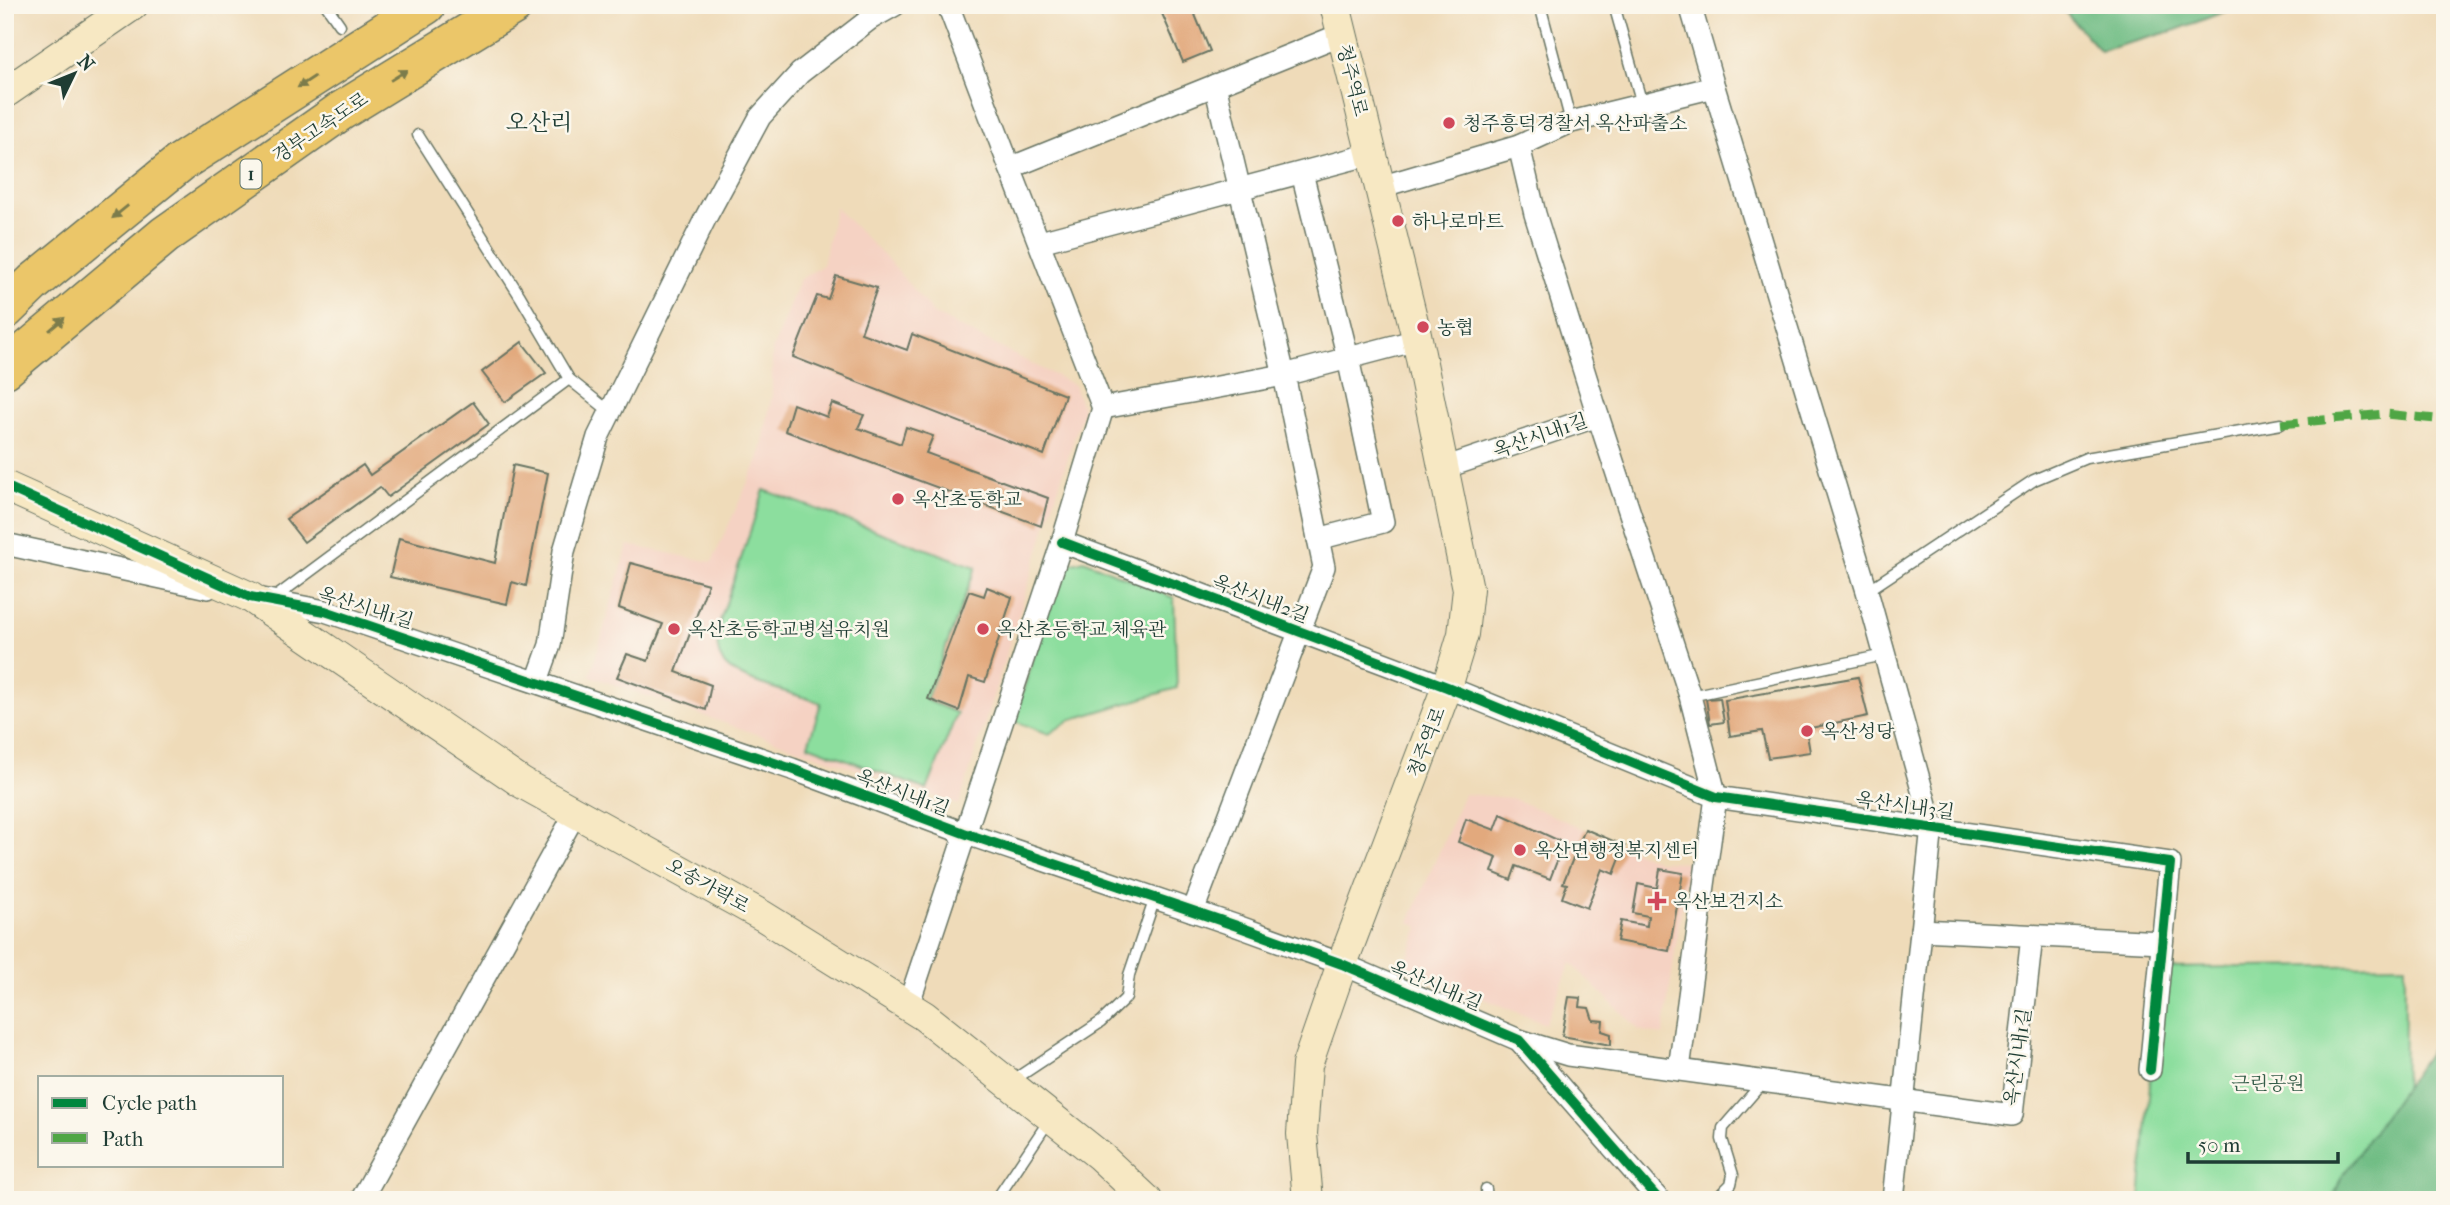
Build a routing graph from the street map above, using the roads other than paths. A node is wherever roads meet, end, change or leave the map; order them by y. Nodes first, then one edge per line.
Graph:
1 (133, 5) edge
2 (326, 5) edge
3 (426, 5) edge
4 (514, 5) edge
5 (895, 5) edge
6 (948, 5) edge
7 (1335, 5) edge
8 (1540, 5) edge
9 (1614, 5) edge
10 (1690, 5) edge
11 (340, 24) dead end
12 (1342, 34) junction
13 (1215, 85) junction
14 (1714, 87) junction
15 (5, 93) edge
16 (1642, 104) junction
17 (1571, 122) junction
18 (418, 135) dead end
19 (1519, 146) junction
20 (1371, 154) junction
21 (1010, 168) junction
22 (1302, 173) junction
23 (1380, 187) junction
24 (1240, 189) junction
25 (1040, 242) junction
26 (5, 310) edge
27 (1417, 340) junction
28 (1348, 358) junction
29 (5, 369) edge
30 (1284, 375) junction
31 (569, 379) junction
32 (1103, 408) junction
33 (609, 411) junction
34 (1598, 416) junction
35 (2281, 424) dead end
36 (1441, 469) junction
37 (5, 486) edge
38 (1318, 539) junction
39 (1062, 542) junction
40 (5, 544) edge
41 (1867, 591) junction
42 (261, 599) junction
43 (1299, 632) junction
44 (1884, 655) junction
45 (537, 681) junction
46 (1447, 687) junction
47 (1690, 696) junction
48 (1716, 797) junction
49 (576, 812) junction
50 (1932, 826) junction
51 (964, 833) junction
52 (1156, 898) junction
53 (1193, 911) junction
54 (1921, 930) junction
55 (2032, 936) junction
56 (2162, 942) junction
57 (1342, 964) junction
58 (908, 1006) junction
59 (1519, 1040) junction
60 (1679, 1069) junction
61 (2150, 1070) dead end
62 (1765, 1080) junction
63 (1009, 1083) junction
64 (1903, 1098) junction
65 (1052, 1117) junction
66 (361, 1200) edge
67 (996, 1200) edge
68 (1147, 1200) edge
69 (1308, 1200) edge
70 (1659, 1200) edge
71 (1715, 1200) edge
72 (1892, 1200) edge

1 - 15 street
2 - 11 lane
3 -> 26 highway
29 -> 4 highway, 경부고속도로 / 1
5 - 33 street
6 - 21 street
7 - 12 street, 청주역로
8 - 17 lane
9 - 16 lane
10 - 14 street
12 - 13 street
12 - 20 street, 청주역로
13 - 21 street
13 - 24 street, 옥산시내2길
14 - 16 street
14 - 41 street
16 - 17 street
17 - 19 street
18 - 31 lane
19 - 23 street
19 - 34 street
20 - 22 street
20 - 23 street, 청주역로
21 - 25 street
22 - 24 street
22 - 28 street
23 - 27 street, 청주역로
24 - 25 street
24 - 30 street, 옥산시내2길
25 - 32 street
27 - 28 street
27 - 36 street, 청주역로
28 - 30 street
28 - 38 street
30 - 32 street
30 - 38 street, 옥산시내2길
31 - 33 lane
31 - 42 lane
32 - 39 street
33 - 45 street
34 - 36 street, 옥산시내1길
34 - 47 street, 옥산시내1길
35 - 41 lane
36 - 46 street, 청주역로
37 - 42 street, 옥산시내1길
38 - 43 street, 옥산시내2길
39 - 43 street, 옥산시내2길
39 - 51 street
40 - 42 street
41 - 44 street
42 - 45 street, 옥산시내1길
42 - 49 street, 오송가락로
43 - 46 street, 옥산시내2길
43 - 53 street, 옥산시내2길
44 - 47 lane
44 - 50 street
45 - 51 street, 옥산시내1길
46 - 48 street, 옥산시내3길
46 - 57 street, 청주역로
47 - 48 street, 옥산시내1길
48 - 50 street, 옥산시내3길
48 - 60 street, 옥산시내1길
49 - 58 street, 오송가락로
49 - 66 street
50 - 54 street
50 - 56 street, 옥산시내3길
51 - 52 street, 옥산시내1길
51 - 58 street
52 - 53 street, 옥산시내1길
52 - 63 lane
53 - 57 street, 옥산시내1길
54 - 55 street
54 - 64 street
55 - 56 street
55 - 64 street, 옥산시내1길
56 - 61 street, 옥산시내3길
57 - 59 street, 옥산시내1길
57 - 69 street, 청주역로
58 - 63 street, 오송가락로
59 - 60 street, 옥산시내1길
59 - 70 street, 옥산시내1길
60 - 62 street, 옥산시내1길
62 - 64 street, 옥산시내1길
62 - 71 lane
63 - 65 street, 오송가락로
64 - 72 street
65 - 67 lane
65 - 68 street, 오송가락로

